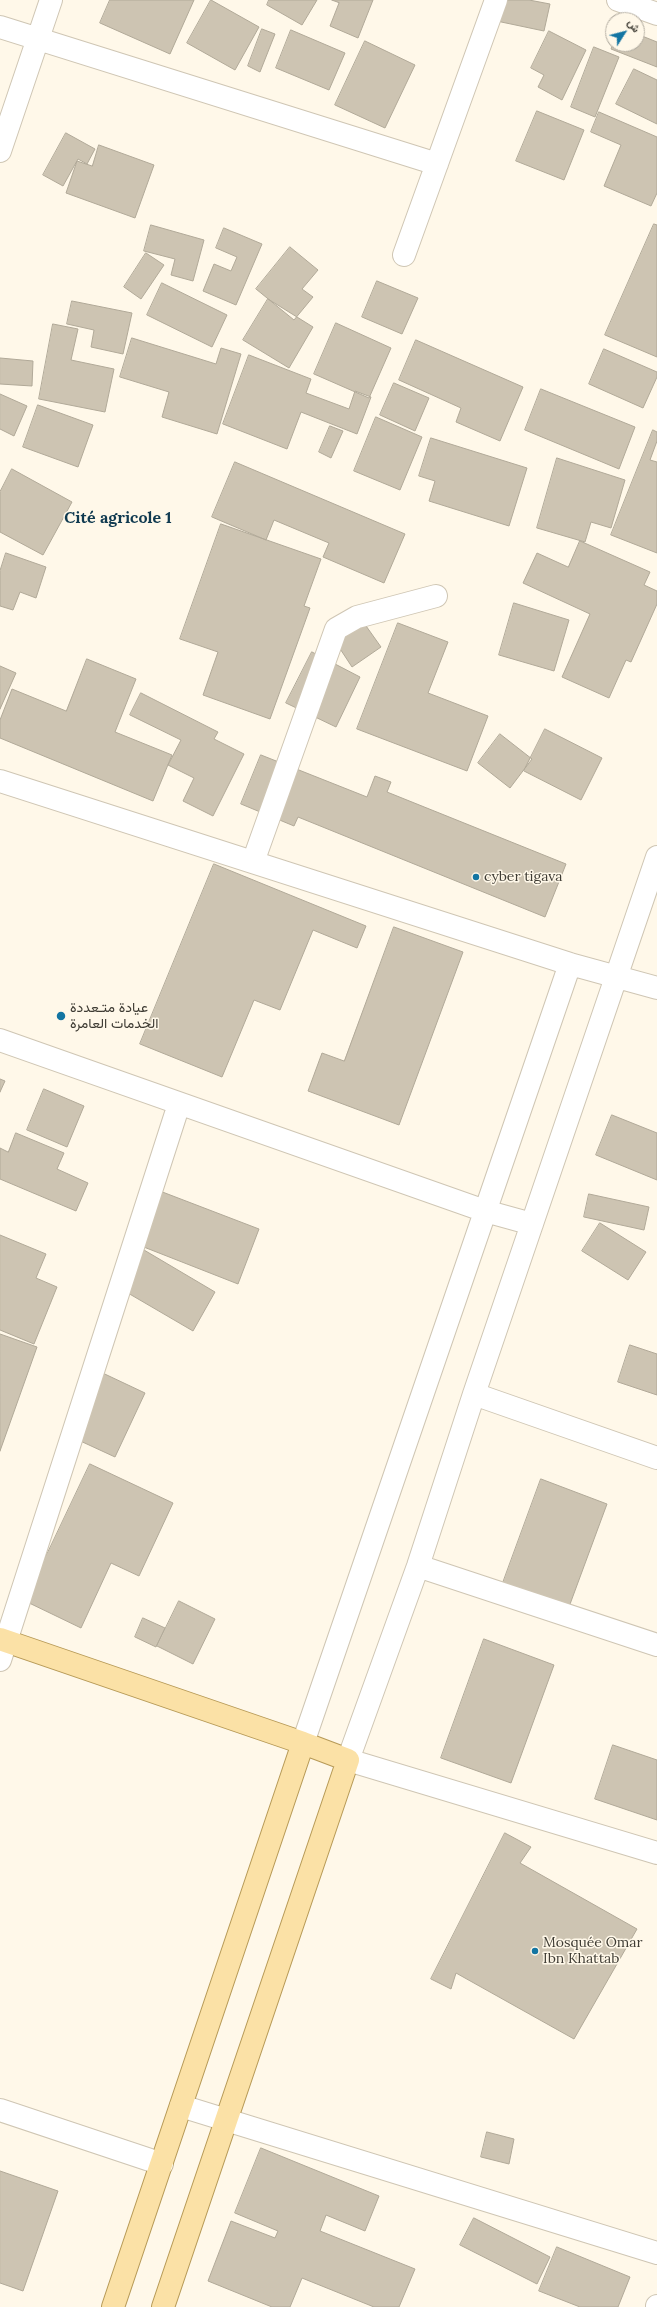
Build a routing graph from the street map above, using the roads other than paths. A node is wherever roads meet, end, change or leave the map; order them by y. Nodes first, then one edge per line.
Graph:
1 (50, 0) edge
2 (496, 0) edge
3 (618, 0) edge
4 (657, 14) edge
5 (0, 27) edge
6 (37, 39) junction
7 (0, 151) edge
8 (437, 164) junction
9 (404, 255) dead end
10 (436, 596) dead end
11 (0, 780) edge
12 (657, 857) edge
13 (253, 862) junction
14 (570, 964) junction
15 (617, 978) junction
16 (657, 988) edge
17 (0, 1040) edge
18 (180, 1104) junction
19 (485, 1211) junction
20 (532, 1224) junction
21 (474, 1394) junction
22 (657, 1458) edge
23 (418, 1566) junction
24 (657, 1645) edge
25 (2, 1647) edge
26 (303, 1743) junction
27 (348, 1760) junction
28 (657, 1853) edge
29 (181, 2106) junction
30 (0, 2110) edge
31 (226, 2120) junction
32 (162, 2164) junction
33 (657, 2253) edge
34 (113, 2307) edge
35 (163, 2307) edge

1 - 6 street
2 - 8 street
3 - 4 street
5 - 6 street
6 - 7 street
6 - 8 street
8 - 9 street
10 - 13 street
11 - 13 street
12 - 15 street
13 - 14 street
14 - 15 street
14 - 19 street
15 - 16 street
15 - 20 street
17 - 18 street
18 - 19 street
18 - 25 street
19 - 20 street
19 - 26 street
20 - 21 street
21 - 22 street
21 - 23 street
23 - 24 street
23 - 27 street
25 - 26 main road
26 - 27 main road
26 - 29 main road
27 - 28 street
27 - 31 main road
29 - 31 street
29 - 32 main road
30 - 32 street
31 - 33 street
31 - 35 main road
32 - 34 main road

